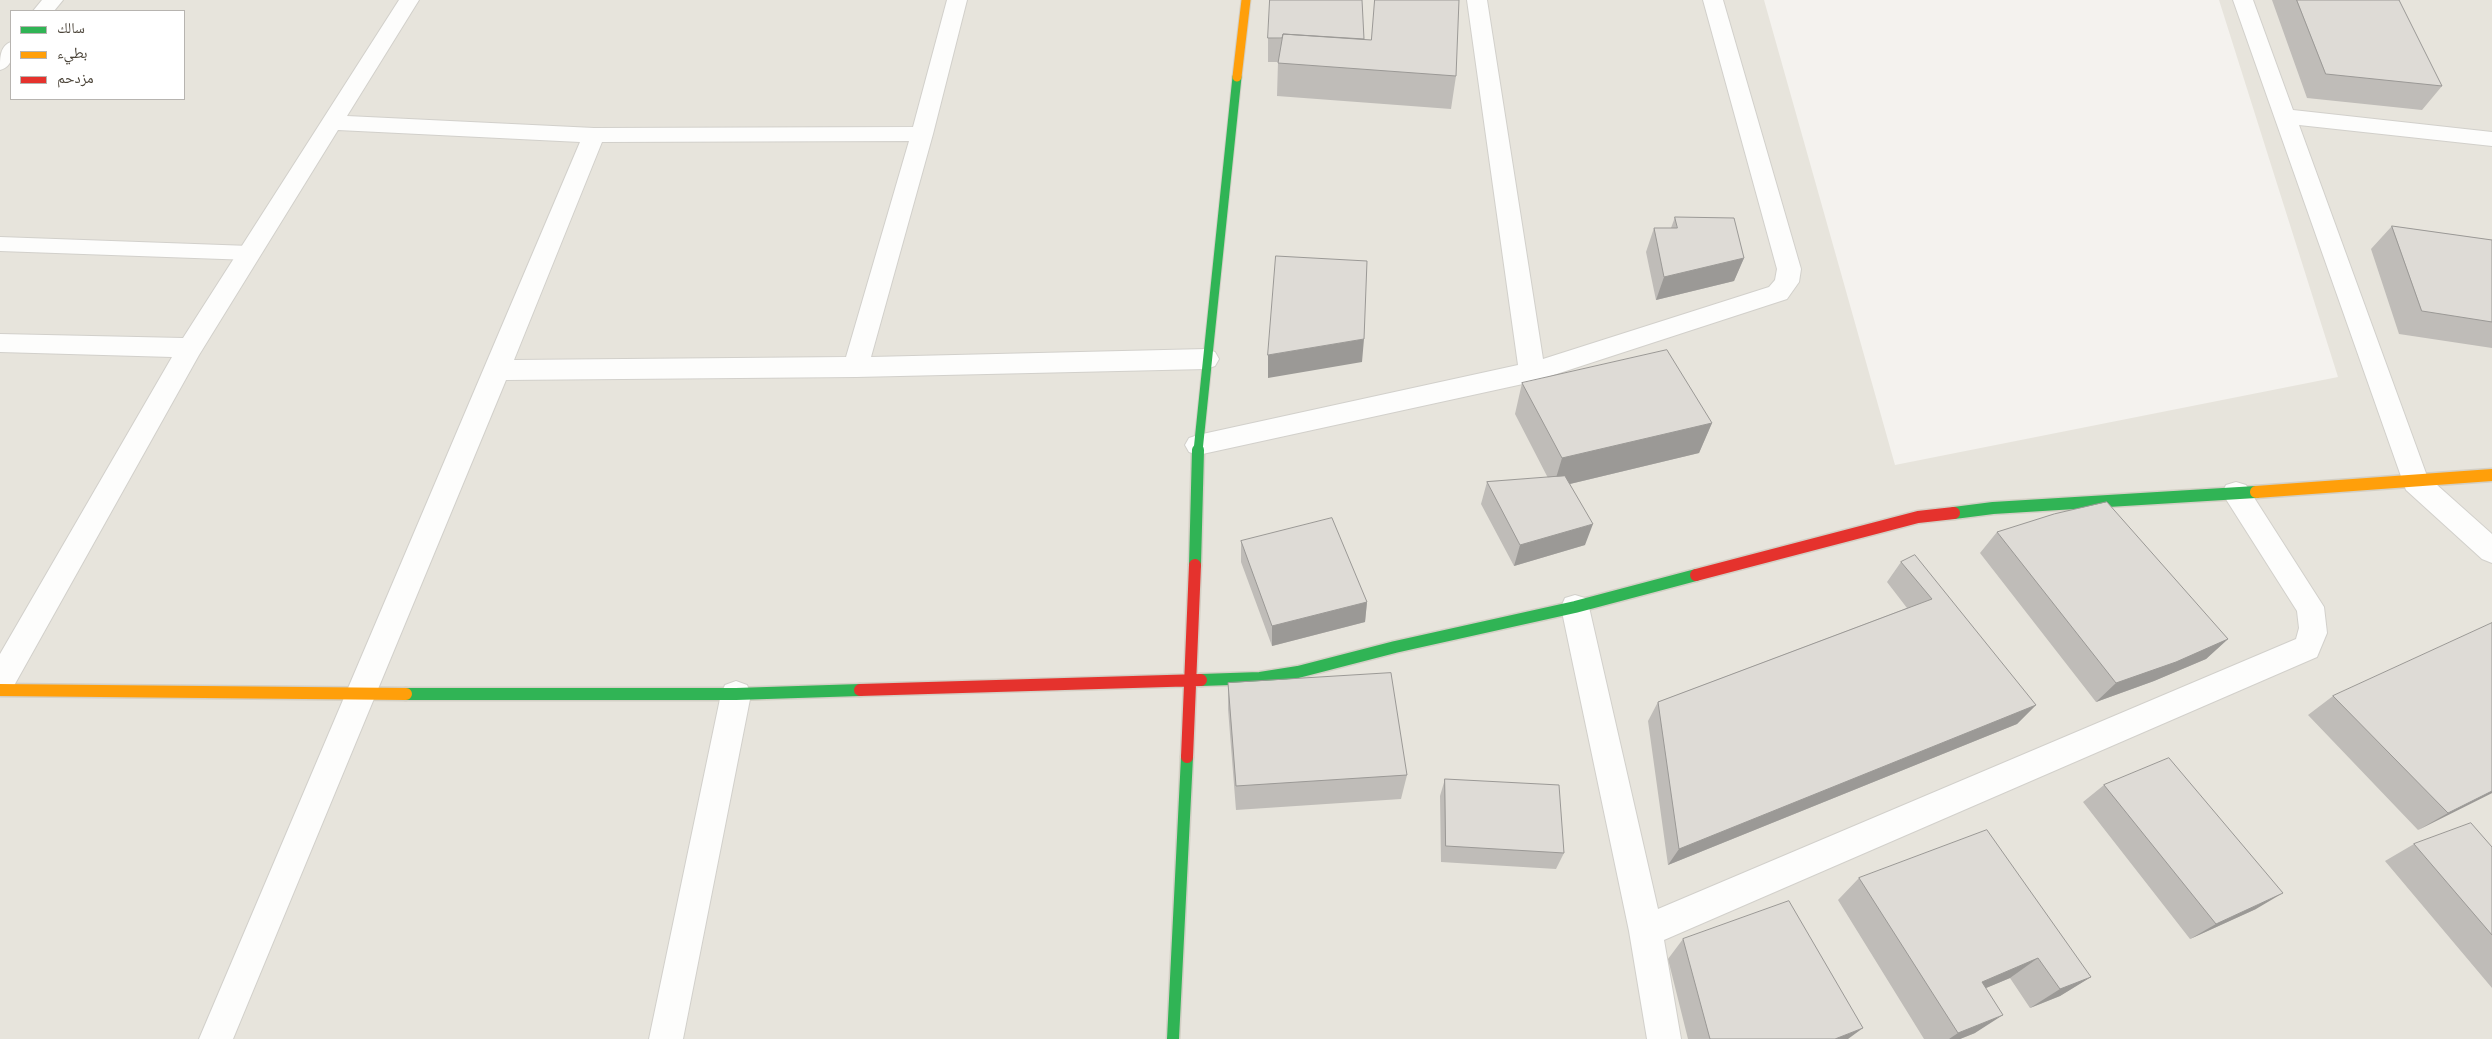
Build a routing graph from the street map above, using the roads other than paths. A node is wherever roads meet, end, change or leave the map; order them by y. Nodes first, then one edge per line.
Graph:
1 (53, 0) edge
2 (409, 0) edge
3 (957, 0) edge
4 (1246, 0) edge
5 (1477, 0) edge
6 (1713, 0) edge
7 (2243, 0) edge
8 (44, 10) edge
9 (10, 50) edge
10 (0, 63) edge
11 (2285, 116) junction
12 (333, 123) junction
13 (922, 134) junction
14 (594, 135) junction
15 (2492, 139) edge
16 (0, 244) edge
17 (250, 253) junction
18 (0, 343) edge
19 (190, 348) junction
20 (1206, 359) junction
21 (856, 367) junction
22 (499, 370) junction
23 (1532, 372) junction
24 (1198, 445) junction
25 (2492, 475) edge
26 (2416, 482) junction
27 (2236, 493) junction
28 (2492, 551) edge
29 (1575, 607) junction
30 (1192, 679) junction
31 (0, 682) edge
32 (0, 690) edge
33 (360, 694) junction
34 (736, 694) junction
35 (1646, 931) junction
36 (216, 1039) edge
37 (666, 1039) edge
38 (1173, 1039) edge
39 (1664, 1039) edge

1 - 8 street
2 - 12 street
3 - 13 street
4 - 20 street
5 - 23 street
6 - 23 street
7 - 11 street
9 - 10 street
11 - 15 street
11 - 26 street
12 - 14 street
12 - 17 street
13 - 14 street
13 - 21 street
14 - 22 street
16 - 17 lane
17 - 19 street
18 - 19 street
19 - 31 street
20 - 21 street
20 - 24 street
21 - 22 street
22 - 33 street
23 - 24 street
24 - 30 street
25 - 26 street
26 - 27 street
26 - 28 street
27 - 29 street
27 - 35 street
29 - 30 street
29 - 35 street
30 - 34 street
30 - 38 street
32 - 33 street
33 - 34 street
33 - 36 street
34 - 37 street
35 - 39 street

